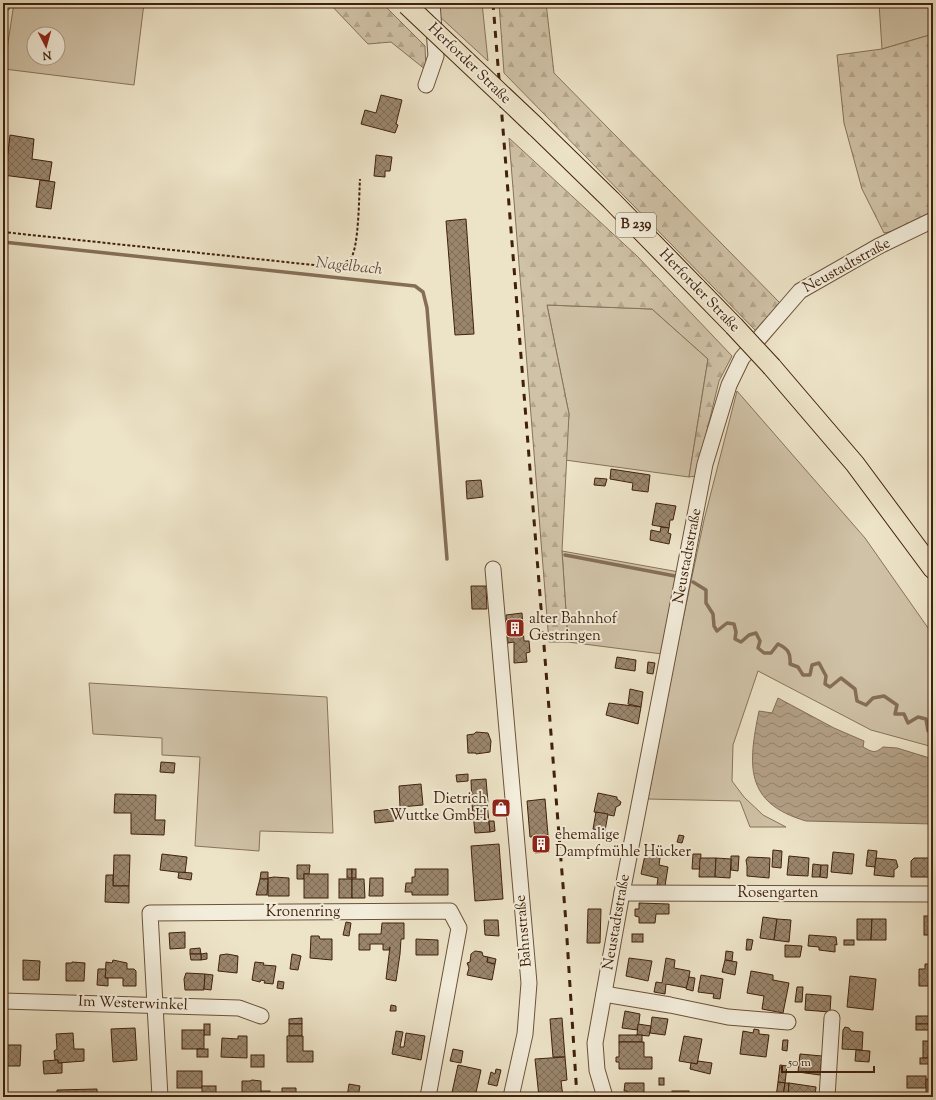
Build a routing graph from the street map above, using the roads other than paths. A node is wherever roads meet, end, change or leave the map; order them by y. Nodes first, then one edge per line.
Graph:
1 (432, 3) edge
2 (406, 4) edge
3 (426, 84) dead end
4 (933, 220) edge
5 (493, 569) dead end
6 (933, 569) edge
7 (622, 893) junction
8 (933, 894) edge
9 (604, 994) junction
10 (3, 1001) edge
11 (155, 1004) junction
12 (261, 1016) dead end
13 (832, 1018) dead end
14 (788, 1022) dead end
15 (160, 1097) edge
16 (428, 1097) edge
17 (511, 1097) edge
18 (605, 1097) edge
19 (827, 1097) edge

1 - 3 street
2 - 6 main road, Herforder Straße / B 239, bridge
4 - 7 street, Neustadtstraße
5 - 17 street, Bahnstraße
7 - 8 street, Rosengarten
7 - 9 street, Neustadtstraße
9 - 14 street
9 - 18 street, Neustadtstraße
10 - 11 street, Im Westerwinkel
11 - 12 street, Im Westerwinkel
11 - 15 street, Kronenring
11 - 16 street, Kronenring
13 - 19 street

